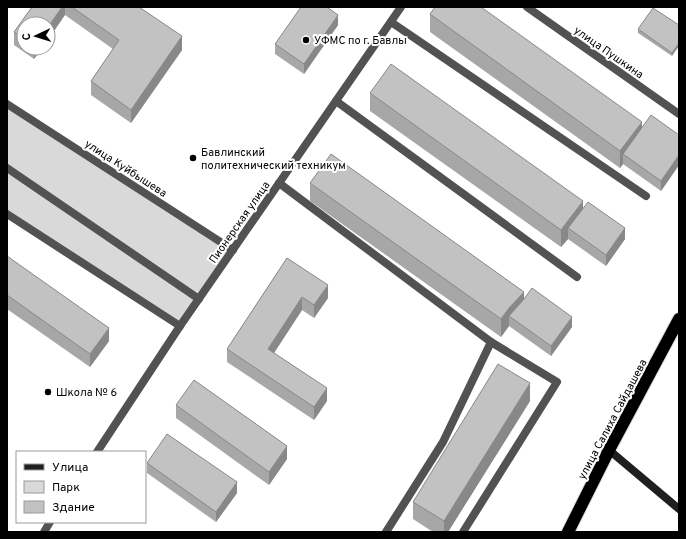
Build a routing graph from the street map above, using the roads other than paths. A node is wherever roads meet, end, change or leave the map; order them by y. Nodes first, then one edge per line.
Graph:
1 (401, 7) edge
2 (527, 7) edge
3 (391, 22) junction
4 (336, 101) junction
5 (7, 104) edge
6 (679, 114) edge
7 (7, 168) edge
8 (279, 183) junction
9 (646, 196) dead end
10 (7, 214) edge
11 (233, 250) junction
12 (577, 277) dead end
13 (199, 299) junction
14 (679, 319) edge
15 (180, 326) junction
16 (491, 342) junction
17 (609, 450) junction
18 (98, 451) edge
19 (679, 509) edge
20 (49, 523) edge
21 (44, 532) edge
22 (386, 532) edge
23 (463, 532) edge
24 (568, 532) edge

1 - 3 street, Пионерская улица
2 - 6 street, улица Пушкина
3 - 4 street, Пионерская улица
3 - 9 street
4 - 8 street, Пионерская улица
4 - 12 street
5 - 11 street, улица Куйбышева
7 - 13 street
8 - 11 street, Пионерская улица
8 - 16 street
10 - 15 street
11 - 13 street, Пионерская улица
13 - 15 street, Пионерская улица
14 - 17 highway, улица Салиха Сайдашева
15 - 18 street, Пионерская улица
16 - 22 street
16 - 23 street
17 - 19 street
17 - 24 highway, улица Салиха Сайдашева
20 - 21 street

